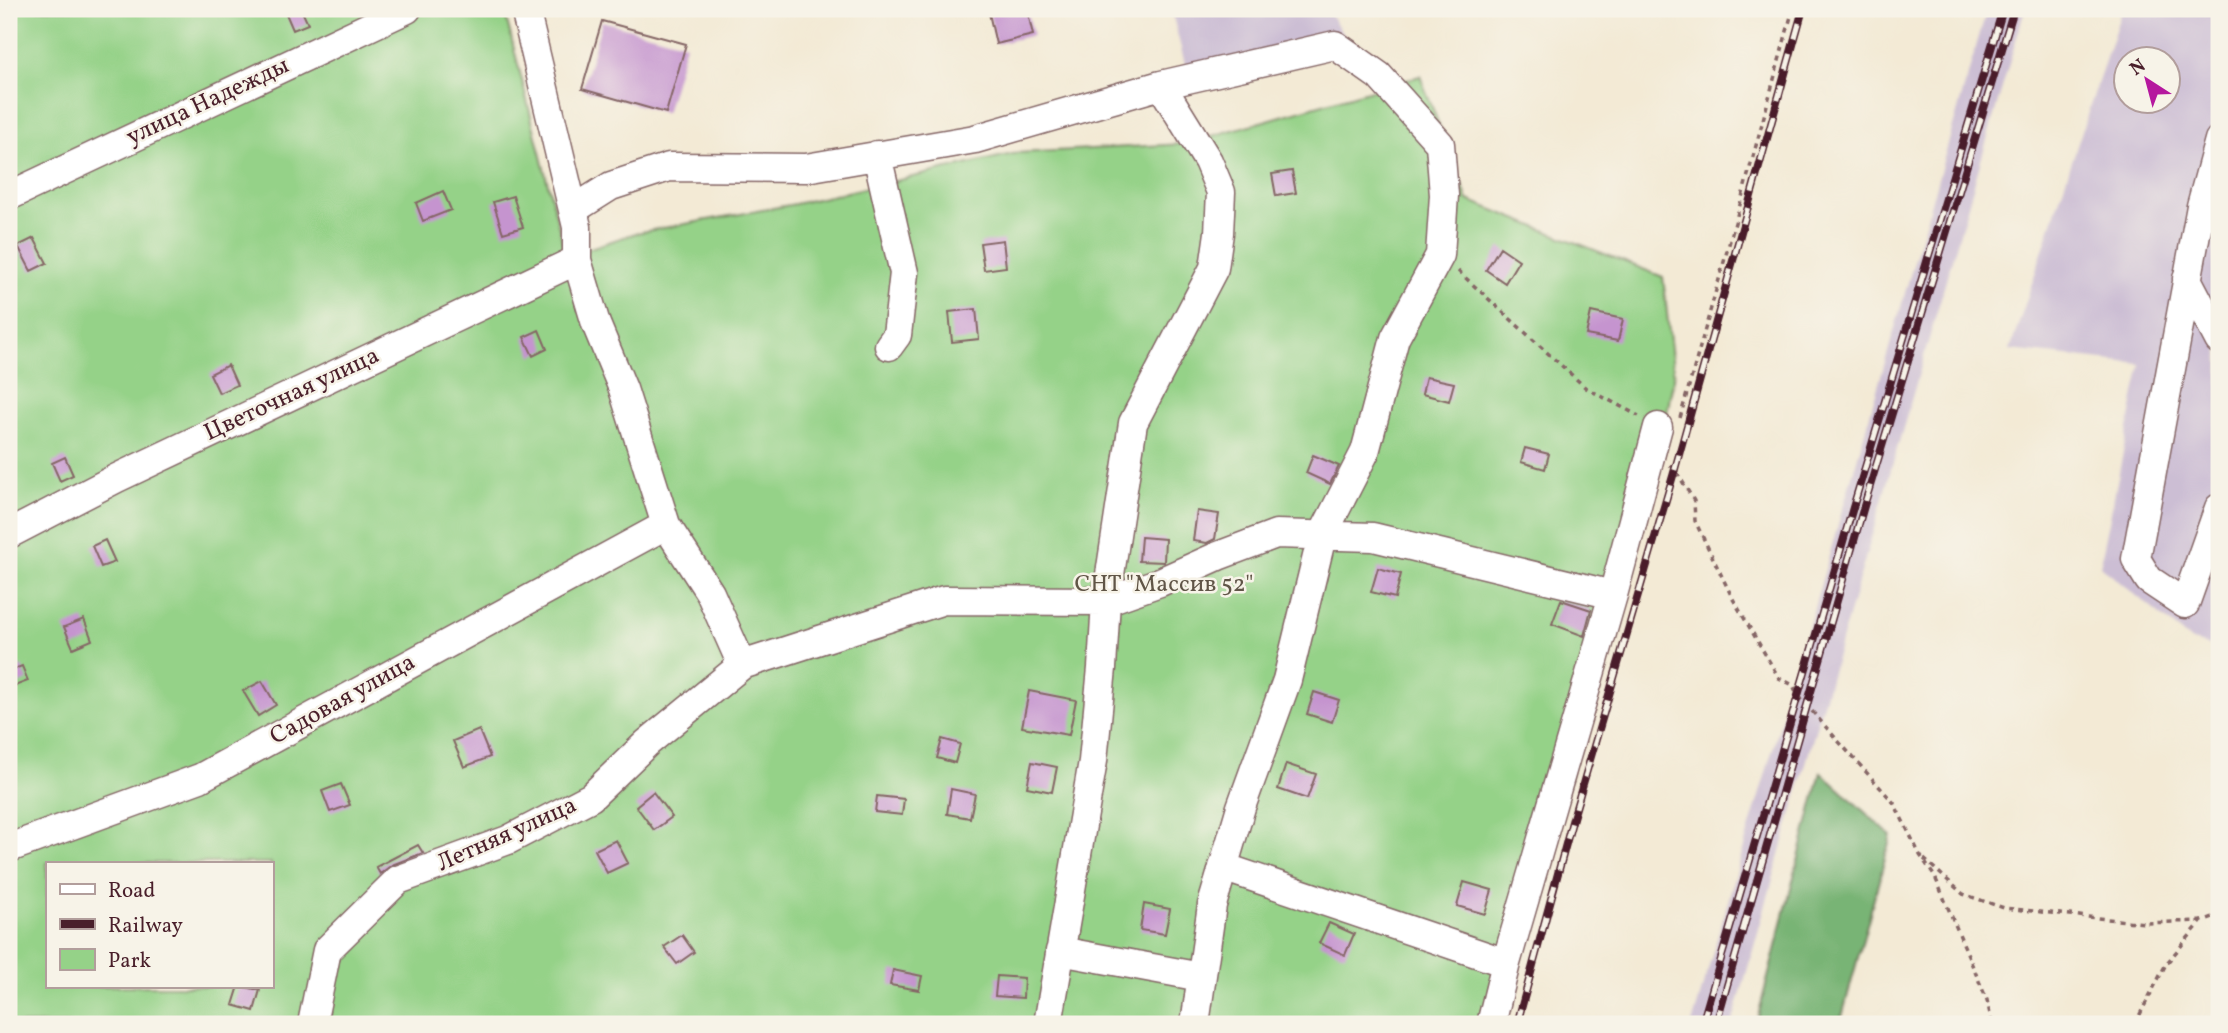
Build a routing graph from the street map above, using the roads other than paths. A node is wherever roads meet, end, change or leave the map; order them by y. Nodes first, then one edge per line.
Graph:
1 (407, 9) edge
2 (525, 9) edge
3 (1161, 85) junction
4 (2219, 139) edge
5 (877, 155) junction
6 (9, 196) edge
7 (2210, 209) edge
8 (573, 210) junction
9 (576, 260) junction
10 (2187, 279) junction
11 (2219, 340) edge
12 (889, 346) dead end
13 (1658, 427) road end
14 (2219, 508) edge
15 (666, 525) junction
16 (9, 534) edge
17 (1322, 536) junction
18 (1613, 595) junction
19 (1106, 601) junction
20 (742, 665) junction
21 (9, 848) edge
22 (1223, 867) junction
23 (1060, 951) junction
24 (1506, 963) junction
25 (1200, 977) junction
26 (312, 1024) edge
27 (1048, 1024) edge
28 (1195, 1024) edge
29 (1491, 1024) edge

1 - 6 lane, улица Надежды
2 - 8 lane
3 - 5 lane
3 - 17 lane
3 - 19 lane
4 - 7 lane
5 - 8 lane
5 - 12 lane
7 - 10 lane
8 - 9 lane
9 - 15 lane
9 - 16 lane, Цветочная улица
10 - 11 lane
10 - 14 lane
13 - 18 lane
15 - 20 lane
15 - 21 lane, Садовая улица
17 - 18 lane
17 - 19 lane
17 - 22 lane
18 - 24 lane
19 - 20 lane
19 - 23 lane
20 - 26 lane, Летняя улица
22 - 24 lane
22 - 25 lane
23 - 25 lane
23 - 27 lane
24 - 29 lane
25 - 28 lane

